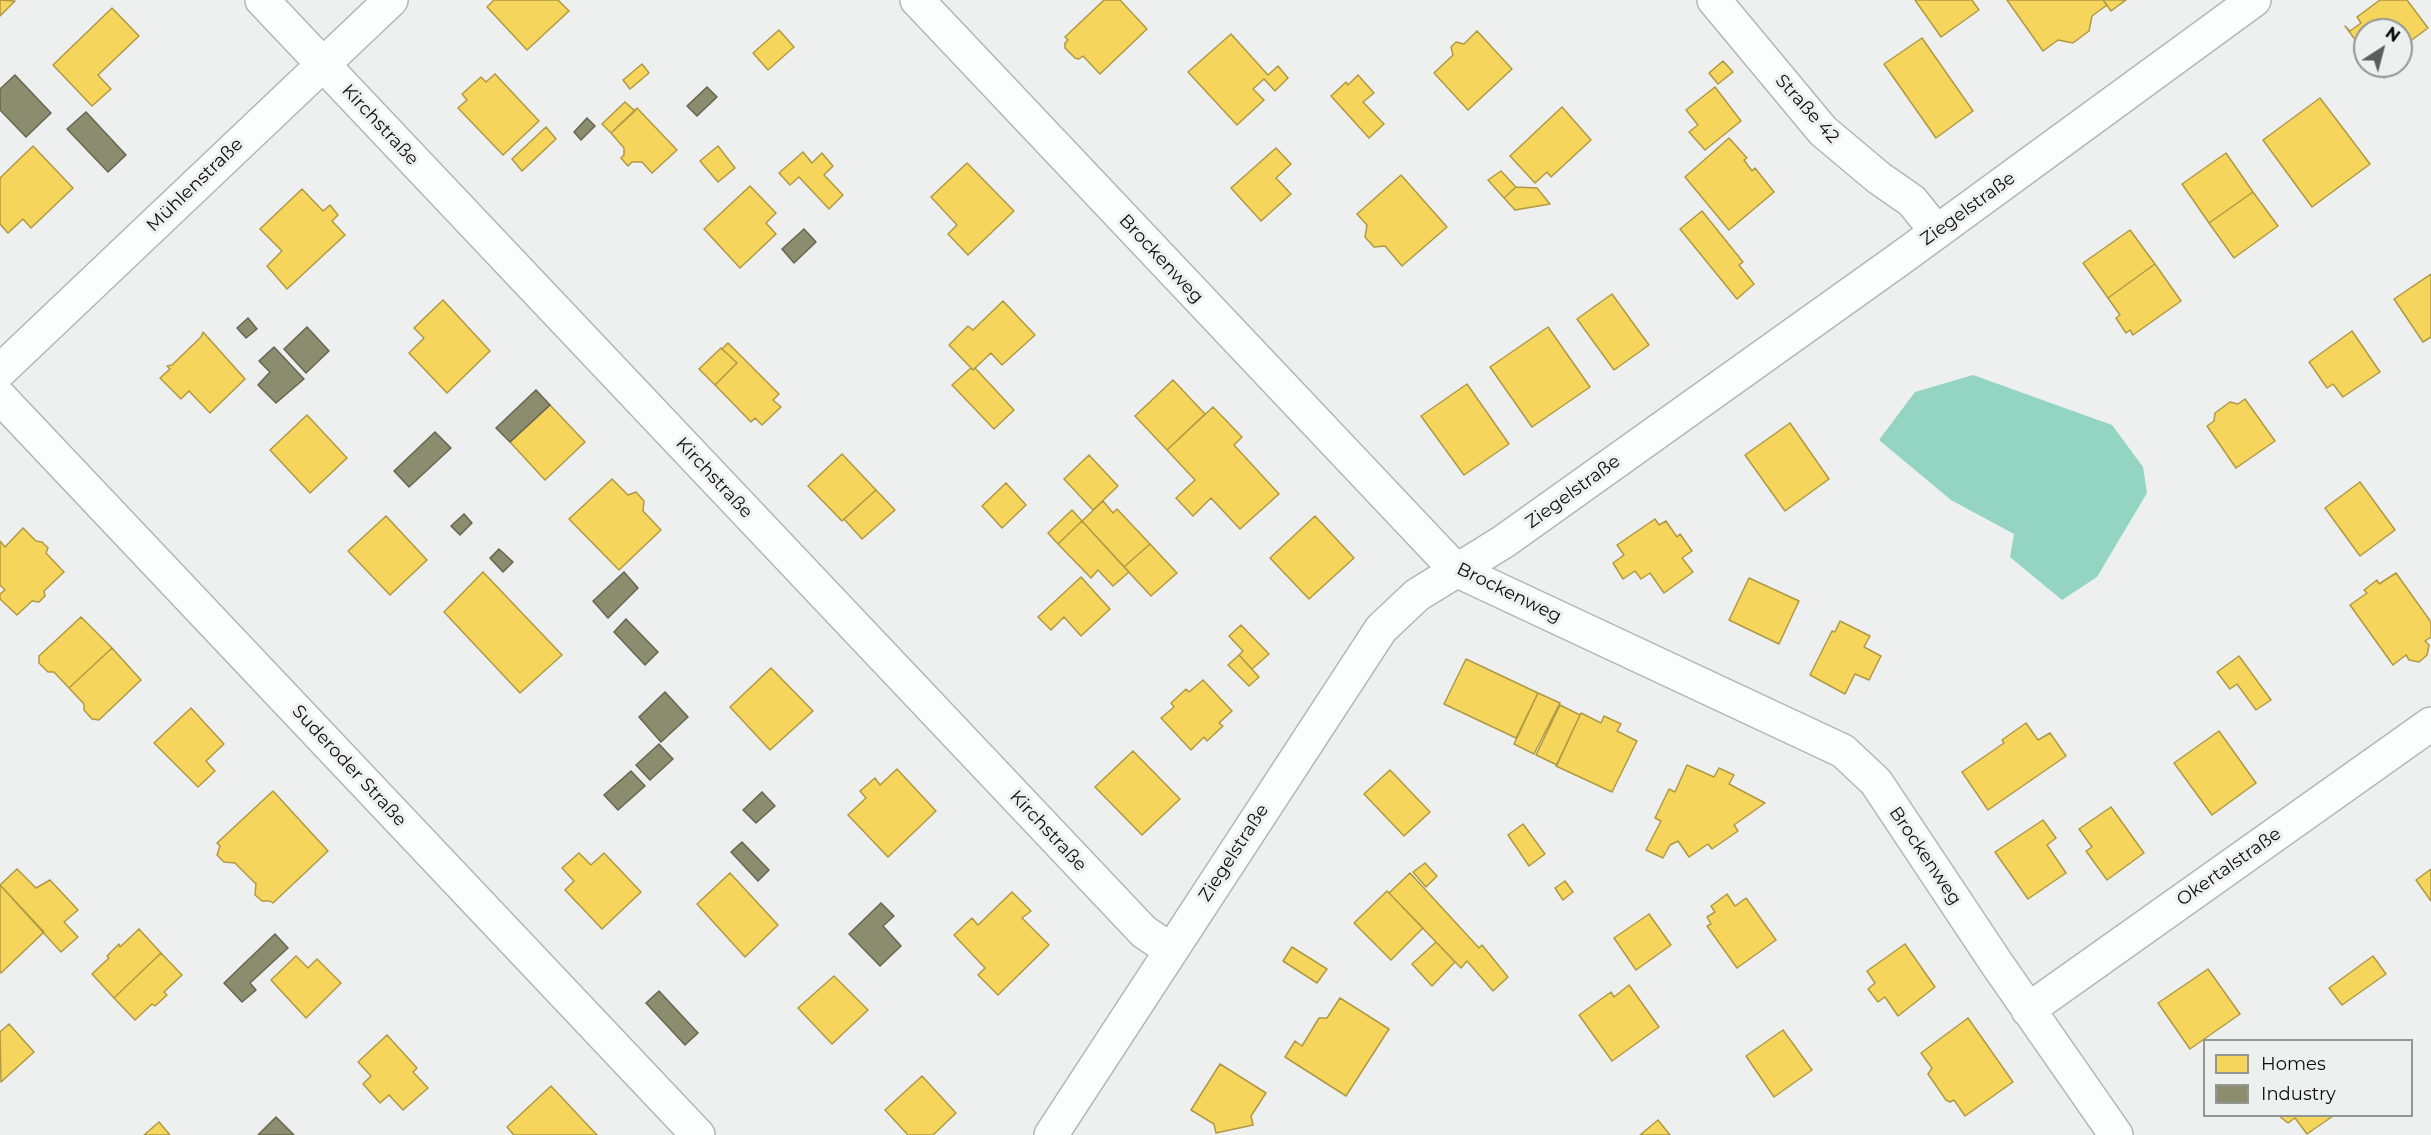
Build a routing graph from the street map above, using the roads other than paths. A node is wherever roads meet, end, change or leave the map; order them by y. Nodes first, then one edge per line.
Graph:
1 (262, 0) edge
2 (391, 0) edge
3 (917, 0) edge
4 (1714, 0) edge
5 (2254, 0) edge
6 (322, 64) junction
7 (1937, 232) junction
8 (0, 371) edge
9 (0, 397) edge
10 (1456, 570) junction
11 (2431, 724) edge
12 (1171, 950) junction
13 (2028, 1010) junction
14 (698, 1135) edge
15 (1051, 1135) edge
16 (2116, 1135) edge

1 - 6 street, Kirchstraße
2 - 6 street, Mühlenstraße
3 - 10 street, Brockenweg
4 - 7 street, Straße 42
5 - 7 street, Ziegelstraße
6 - 8 street, Mühlenstraße
6 - 12 street, Kirchstraße
7 - 10 street, Ziegelstraße
9 - 14 street, Suderoder Straße
10 - 12 street, Ziegelstraße
10 - 13 street, Brockenweg
11 - 13 street, Okertalstraße
12 - 15 street, Ziegelstraße
13 - 16 street, Brockenweg

